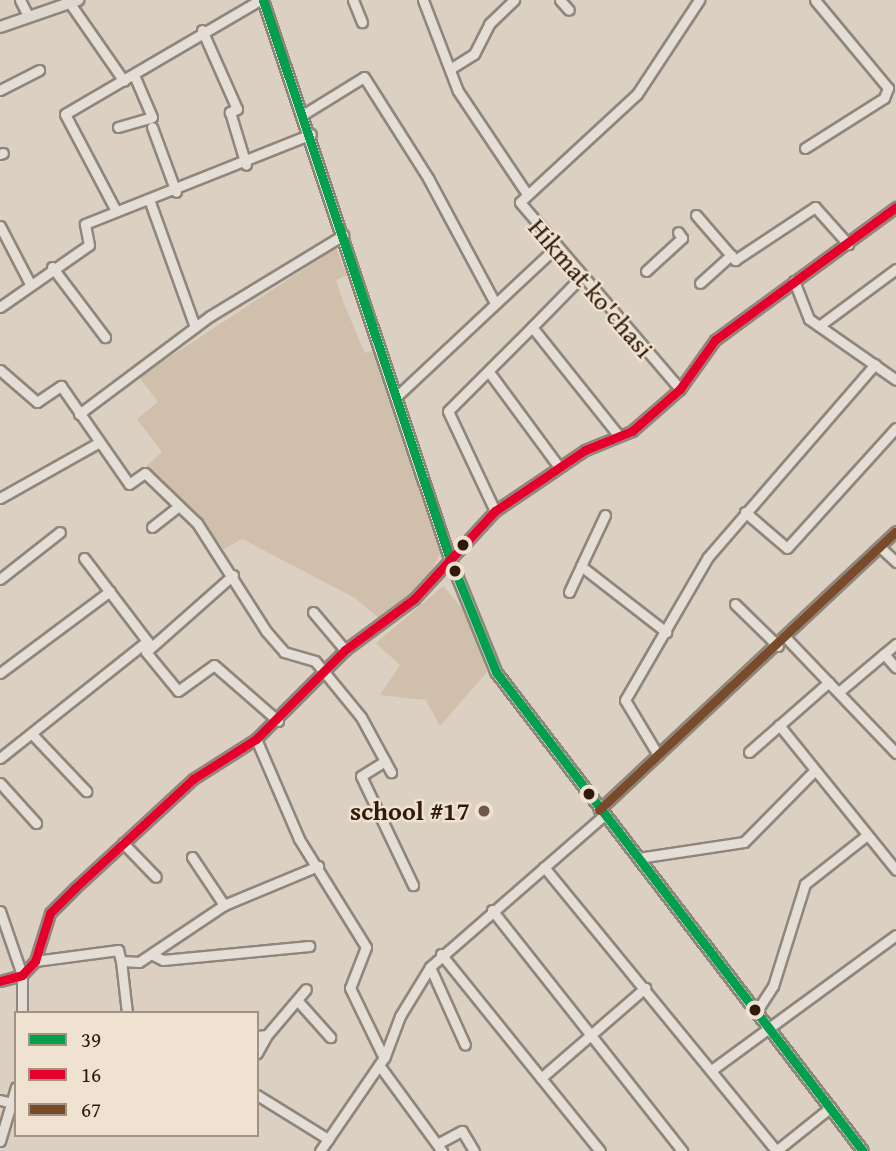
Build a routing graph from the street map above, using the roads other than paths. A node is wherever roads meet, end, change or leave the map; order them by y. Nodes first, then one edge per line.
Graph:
1 (20, 0) edge
2 (262, 0) edge
3 (353, 0) edge
4 (423, 0) edge
5 (514, 0) edge
6 (560, 0) edge
7 (699, 0) edge
8 (815, 0) edge
9 (73, 1) edge
10 (569, 10) dead end
11 (27, 14) junction
12 (362, 22) dead end
13 (0, 27) edge
14 (202, 30) junction
15 (450, 69) junction
16 (39, 70) dead end
17 (134, 75) junction
18 (124, 82) junction
19 (0, 90) edge
20 (304, 114) junction
21 (118, 127) dead end
22 (152, 127) dead end
23 (312, 134) junction
24 (805, 148) dead end
25 (246, 165) junction
26 (176, 192) junction
27 (527, 194) junction
28 (150, 202) junction
29 (896, 207) edge
30 (115, 209) junction
31 (696, 215) dead end
32 (1, 229) edge
33 (678, 232) dead end
34 (343, 235) junction
35 (848, 244) junction
36 (556, 247) junction
37 (731, 255) junction
38 (52, 267) junction
39 (896, 269) edge
40 (646, 271) dead end
41 (582, 276) junction
42 (794, 281) junction
43 (29, 282) junction
44 (700, 283) dead end
45 (495, 303) junction
46 (0, 307) edge
47 (819, 326) junction
48 (195, 327) junction
49 (532, 327) junction
50 (105, 337) dead end
51 (875, 364) junction
52 (0, 370) edge
53 (489, 372) junction
54 (896, 380) edge
55 (680, 390) junction
56 (397, 396) junction
57 (79, 414) junction
58 (896, 428) edge
59 (619, 436) junction
60 (98, 443) junction
61 (559, 467) junction
62 (0, 498) edge
63 (179, 506) junction
64 (495, 511) junction
65 (745, 512) junction
66 (605, 514) dead end
67 (152, 527) dead end
68 (896, 531) edge
69 (60, 532) dead end
70 (881, 548) junction
71 (450, 556) junction
72 (83, 558) dead end
73 (896, 562) edge
74 (581, 566) junction
75 (233, 575) junction
76 (0, 579) edge
77 (110, 591) junction
78 (569, 592) dead end
79 (735, 604) dead end
80 (313, 612) dead end
81 (666, 632) junction
82 (787, 639) junction
83 (149, 644) junction
84 (896, 644) edge
85 (778, 646) junction
86 (345, 650) junction
87 (884, 654) junction
88 (896, 668) edge
89 (0, 673) edge
90 (325, 673) junction
91 (829, 682) junction
92 (840, 691) junction
93 (278, 721) junction
94 (779, 725) junction
95 (32, 734) junction
96 (256, 739) junction
97 (749, 752) dead end
98 (896, 753) edge
99 (658, 755) junction
100 (0, 758) edge
101 (385, 761) junction
102 (391, 772) dead end
103 (813, 772) junction
104 (0, 783) edge
105 (86, 791) dead end
106 (601, 813) junction
107 (36, 823) dead end
108 (867, 835) junction
109 (123, 843) junction
110 (192, 857) dead end
111 (638, 858) junction
112 (318, 866) junction
113 (544, 867) junction
114 (896, 870) edge
115 (156, 877) dead end
116 (413, 885) dead end
117 (224, 905) junction
118 (492, 910) junction
119 (0, 911) edge
120 (2, 927) edge
121 (896, 935) edge
122 (309, 946) dead end
123 (441, 954) junction
124 (153, 955) junction
125 (35, 961) junction
126 (121, 961) junction
127 (430, 967) junction
128 (22, 975) junction
129 (0, 981) edge
130 (645, 988) junction
131 (306, 989) dead end
132 (297, 1000) junction
133 (758, 1009) junction
134 (22, 1011) edge
135 (127, 1011) edge
136 (773, 1027) junction
137 (262, 1035) edge
138 (591, 1035) junction
139 (330, 1037) dead end
140 (465, 1045) dead end
141 (382, 1061) junction
142 (713, 1069) junction
143 (541, 1078) junction
144 (14, 1095) edge
145 (259, 1096) edge
146 (0, 1100) edge
147 (12, 1103) junction
148 (831, 1107) junction
149 (328, 1139) junction
150 (0, 1141) edge
151 (441, 1147) edge
152 (774, 1149) edge
153 (320, 1151) edge
154 (474, 1151) edge
155 (600, 1151) edge
156 (682, 1151) edge
157 (863, 1151) edge

1 - 11 street
2 - 14 street
2 - 20 main road
3 - 12 street
4 - 15 street, Hikmat ko'chasi
5 - 15 street
6 - 10 street
7 - 27 street
8 - 24 street
9 - 11 main road
9 - 18 street
11 - 13 main road
14 - 17 street
14 - 25 street
15 - 27 street, Hikmat ko'chasi
16 - 19 street
17 - 18 street
17 - 21 street
18 - 30 street
20 - 23 main road
20 - 45 street
22 - 26 street
23 - 25 street
23 - 34 main road
25 - 26 street
26 - 28 street
27 - 36 street, Hikmat ko'chasi
28 - 30 street
28 - 48 street
29 - 35 street
30 - 38 street
31 - 37 street
32 - 43 street
33 - 40 street
34 - 48 street
34 - 56 main road
35 - 37 street
35 - 42 street
36 - 41 street, Hikmat ko'chasi
36 - 45 street
37 - 44 street
38 - 43 street
38 - 50 street
39 - 47 street
41 - 49 street
41 - 55 street, Hikmat ko'chasi
42 - 47 street
42 - 55 street
43 - 46 street
45 - 56 street
47 - 51 street
48 - 57 street
49 - 53 street
49 - 59 street
51 - 54 street
51 - 65 street
52 - 57 street
53 - 61 street
53 - 64 street
55 - 59 street
56 - 71 main road
57 - 60 street
58 - 65 street
59 - 61 street
60 - 62 street
60 - 63 street
61 - 64 street
63 - 67 street
63 - 75 street
64 - 71 street
65 - 81 street
66 - 74 street
68 - 70 street
69 - 76 street
70 - 73 street
70 - 82 street
71 - 86 street
71 - 106 main road
72 - 77 street
74 - 78 street
74 - 81 street
75 - 83 street
75 - 90 street
77 - 83 street
77 - 89 street
79 - 85 street
80 - 86 street
81 - 99 street
82 - 85 street
82 - 91 street
83 - 93 street
83 - 95 street
84 - 87 street
85 - 99 street
86 - 90 street
87 - 88 street
87 - 92 street
90 - 93 street
90 - 101 street
91 - 92 street
91 - 94 street
92 - 98 street
93 - 96 street
94 - 97 street
94 - 103 street
95 - 100 street
95 - 105 street
96 - 109 street
96 - 112 street
99 - 106 street
101 - 102 street
101 - 116 street
103 - 108 street
103 - 111 street
104 - 107 street
106 - 111 main road
106 - 113 street
108 - 114 street
108 - 133 street
109 - 115 street
109 - 125 street
110 - 117 street
111 - 133 main road
112 - 117 street
112 - 141 street
113 - 118 street
113 - 130 street
117 - 124 street
118 - 123 street
118 - 138 street
119 - 120 street
120 - 128 street
121 - 136 street
122 - 124 street
123 - 127 street
123 - 143 street
124 - 126 street
125 - 126 street
125 - 128 street
126 - 135 street
127 - 140 street
127 - 141 street
128 - 129 street
128 - 134 street
130 - 138 street
130 - 142 street
131 - 132 street
132 - 137 street
132 - 139 street
133 - 136 main road
136 - 142 street
136 - 148 main road
138 - 143 street
138 - 156 street
141 - 149 street
141 - 151 street
142 - 152 street
143 - 155 street
144 - 147 street
145 - 149 street
146 - 147 street
147 - 150 street
148 - 152 street
148 - 157 main road
149 - 153 street
151 - 154 street

